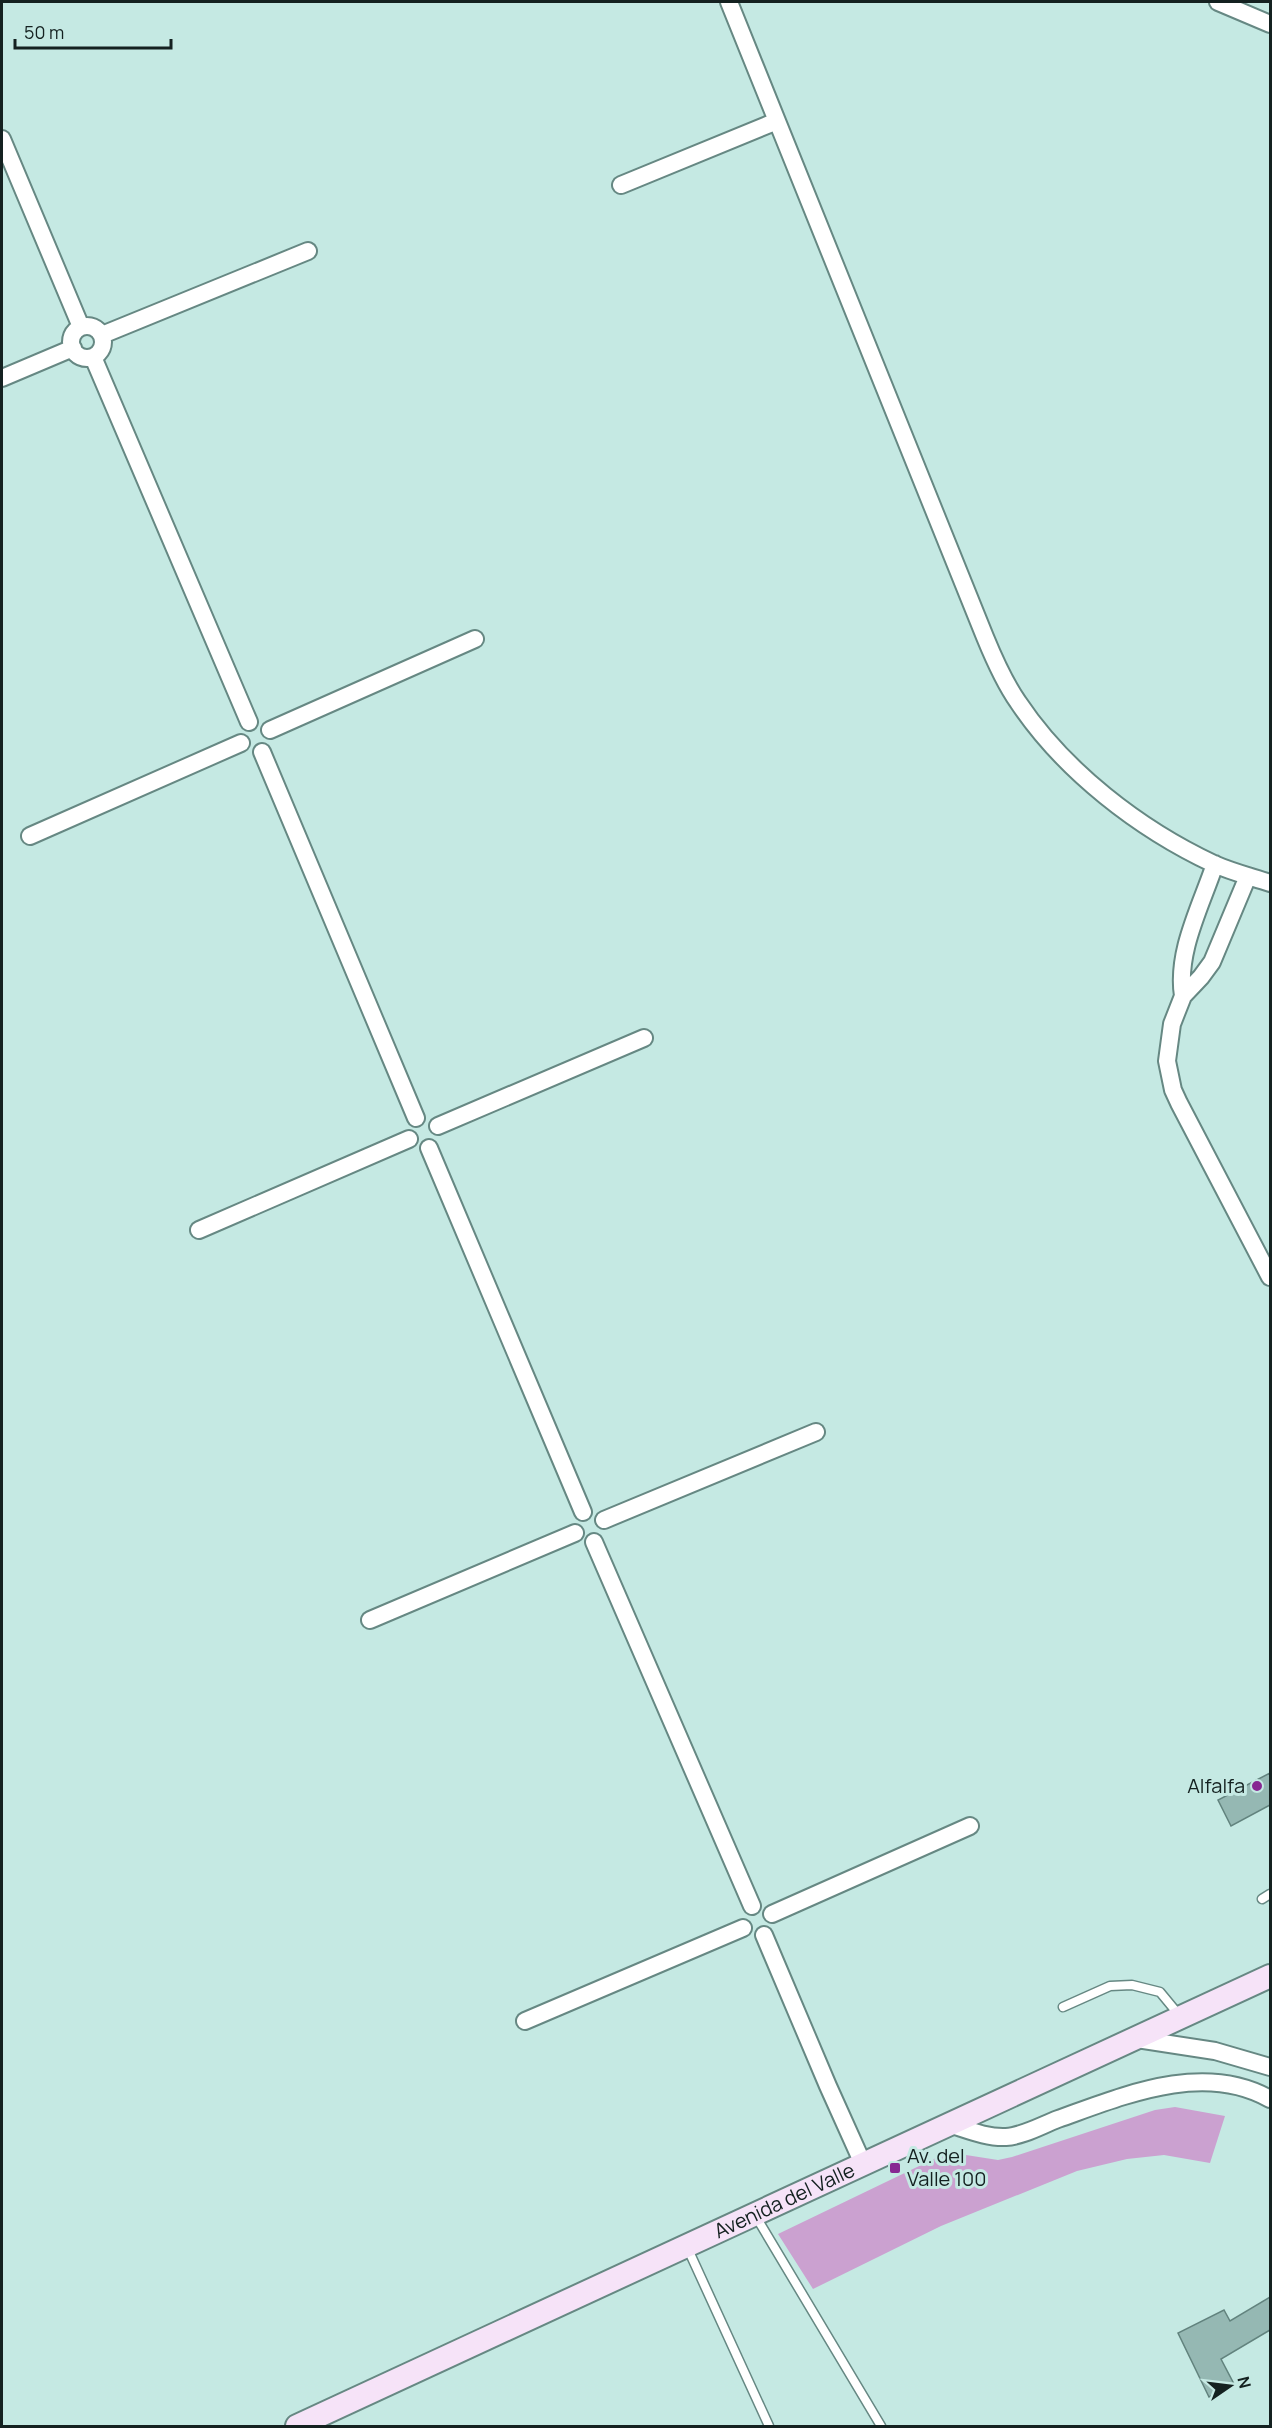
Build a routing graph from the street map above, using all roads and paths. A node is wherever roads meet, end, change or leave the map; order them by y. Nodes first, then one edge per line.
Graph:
1 (729, 2) edge
2 (1218, 2) edge
3 (1270, 24) edge
4 (777, 121) junction
5 (2, 139) edge
6 (621, 185) dead end
7 (308, 251) dead end
8 (81, 327) junction
9 (102, 335) junction
10 (73, 348) junction
11 (93, 357) junction
12 (2, 378) edge
13 (475, 639) dead end
14 (249, 722) junction
15 (270, 730) junction
16 (241, 743) junction
17 (262, 752) junction
18 (30, 836) dead end
19 (1215, 864) junction
20 (1248, 876) junction
21 (1270, 883) edge
22 (1183, 996) junction
23 (644, 1038) dead end
24 (416, 1118) junction
25 (438, 1126) junction
26 (409, 1139) junction
27 (429, 1148) junction
28 (199, 1230) dead end
29 (1270, 1277) edge
30 (816, 1432) dead end
31 (582, 1512) junction
32 (604, 1520) junction
33 (575, 1533) junction
34 (594, 1542) junction
35 (370, 1620) dead end
36 (970, 1826) dead end
37 (752, 1906) junction
38 (772, 1914) junction
39 (743, 1928) junction
40 (764, 1935) junction
41 (1270, 1976) edge
42 (1063, 2007) dead end
43 (1181, 2018) junction
44 (525, 2021) dead end
45 (1137, 2039) junction
46 (1270, 2067) edge
47 (1270, 2099) edge
48 (952, 2125) junction
49 (864, 2166) junction
50 (755, 2215) junction
51 (687, 2247) junction
52 (297, 2427) edge
53 (769, 2427) edge
54 (881, 2427) edge

1 - 4 street
2 - 3 street
4 - 6 street
4 - 19 street
5 - 8 street
7 - 9 street
8 - 9 street
8 - 10 street
9 - 11 street
10 - 11 street
10 - 12 street
11 - 14 street
13 - 15 street
14 - 15 street
14 - 16 street
15 - 17 street
16 - 17 street
16 - 18 street
17 - 24 street
19 - 20 street
19 - 22 street
20 - 21 street
20 - 22 street
22 - 29 street
23 - 25 street
24 - 25 street
24 - 26 street
25 - 27 street
26 - 27 street
26 - 28 street
27 - 31 street
30 - 32 street
31 - 32 street
31 - 33 street
32 - 34 street
33 - 34 street
33 - 35 street
34 - 37 street
36 - 38 street
37 - 38 street
37 - 39 street
38 - 40 street
39 - 40 street
39 - 44 street
40 - 49 street
41 - 43 street, Avenida del Valle
42 - 43 lane
43 - 45 street, Avenida del Valle
45 - 46 street
45 - 48 street, Avenida del Valle
47 - 48 street
48 - 49 street, Avenida del Valle
49 - 50 street, Avenida del Valle
50 - 51 street, Avenida del Valle
50 - 54 lane
51 - 52 street, Avenida del Valle
51 - 53 lane

